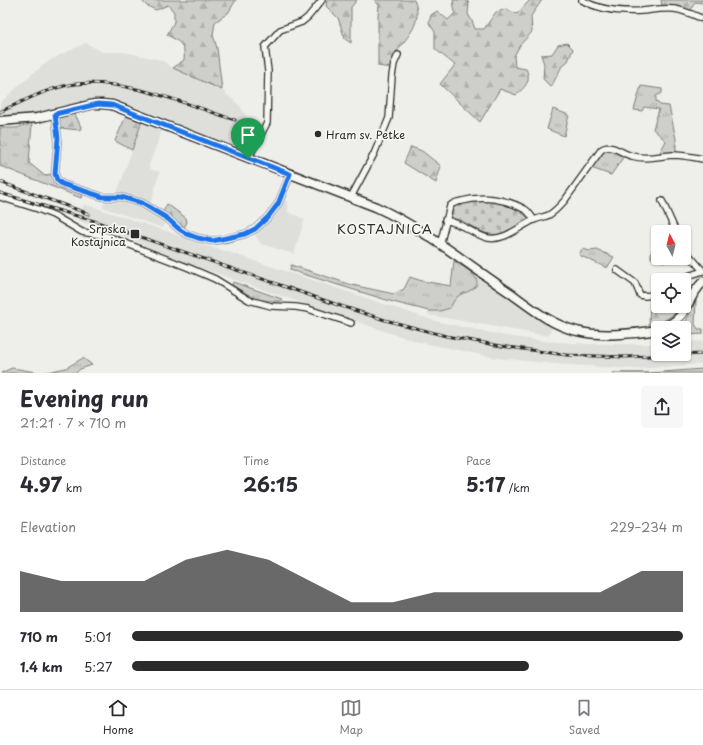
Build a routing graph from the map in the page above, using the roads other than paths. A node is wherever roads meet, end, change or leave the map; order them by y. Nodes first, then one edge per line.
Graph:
1 (322, 0) edge
2 (582, 0) edge
3 (703, 19) edge
4 (398, 55) dead end
5 (55, 114) junction
6 (0, 121) edge
7 (248, 159) junction
8 (703, 160) edge
9 (290, 174) junction
10 (0, 197) edge
11 (351, 198) junction
12 (662, 201) dead end
13 (445, 220) junction
14 (534, 220) junction
15 (673, 225) edge
16 (440, 245) junction
17 (691, 257) edge
18 (617, 270) dead end
19 (703, 271) edge
20 (691, 275) edge
21 (703, 282) edge
22 (651, 295) edge
23 (676, 321) edge
24 (351, 324) dead end
25 (651, 331) edge

1 - 7 street
2 - 3 street
4 - 11 street
5 - 6 main road
5 - 7 main road
5 - 9 street
7 - 9 main road
8 - 14 street
9 - 11 main road
10 - 24 street
11 - 16 main road
12 - 15 street
13 - 14 street
13 - 14 street
13 - 16 street
16 - 25 main road
17 - 19 street
18 - 22 street
19 - 20 street
21 - 23 main road

